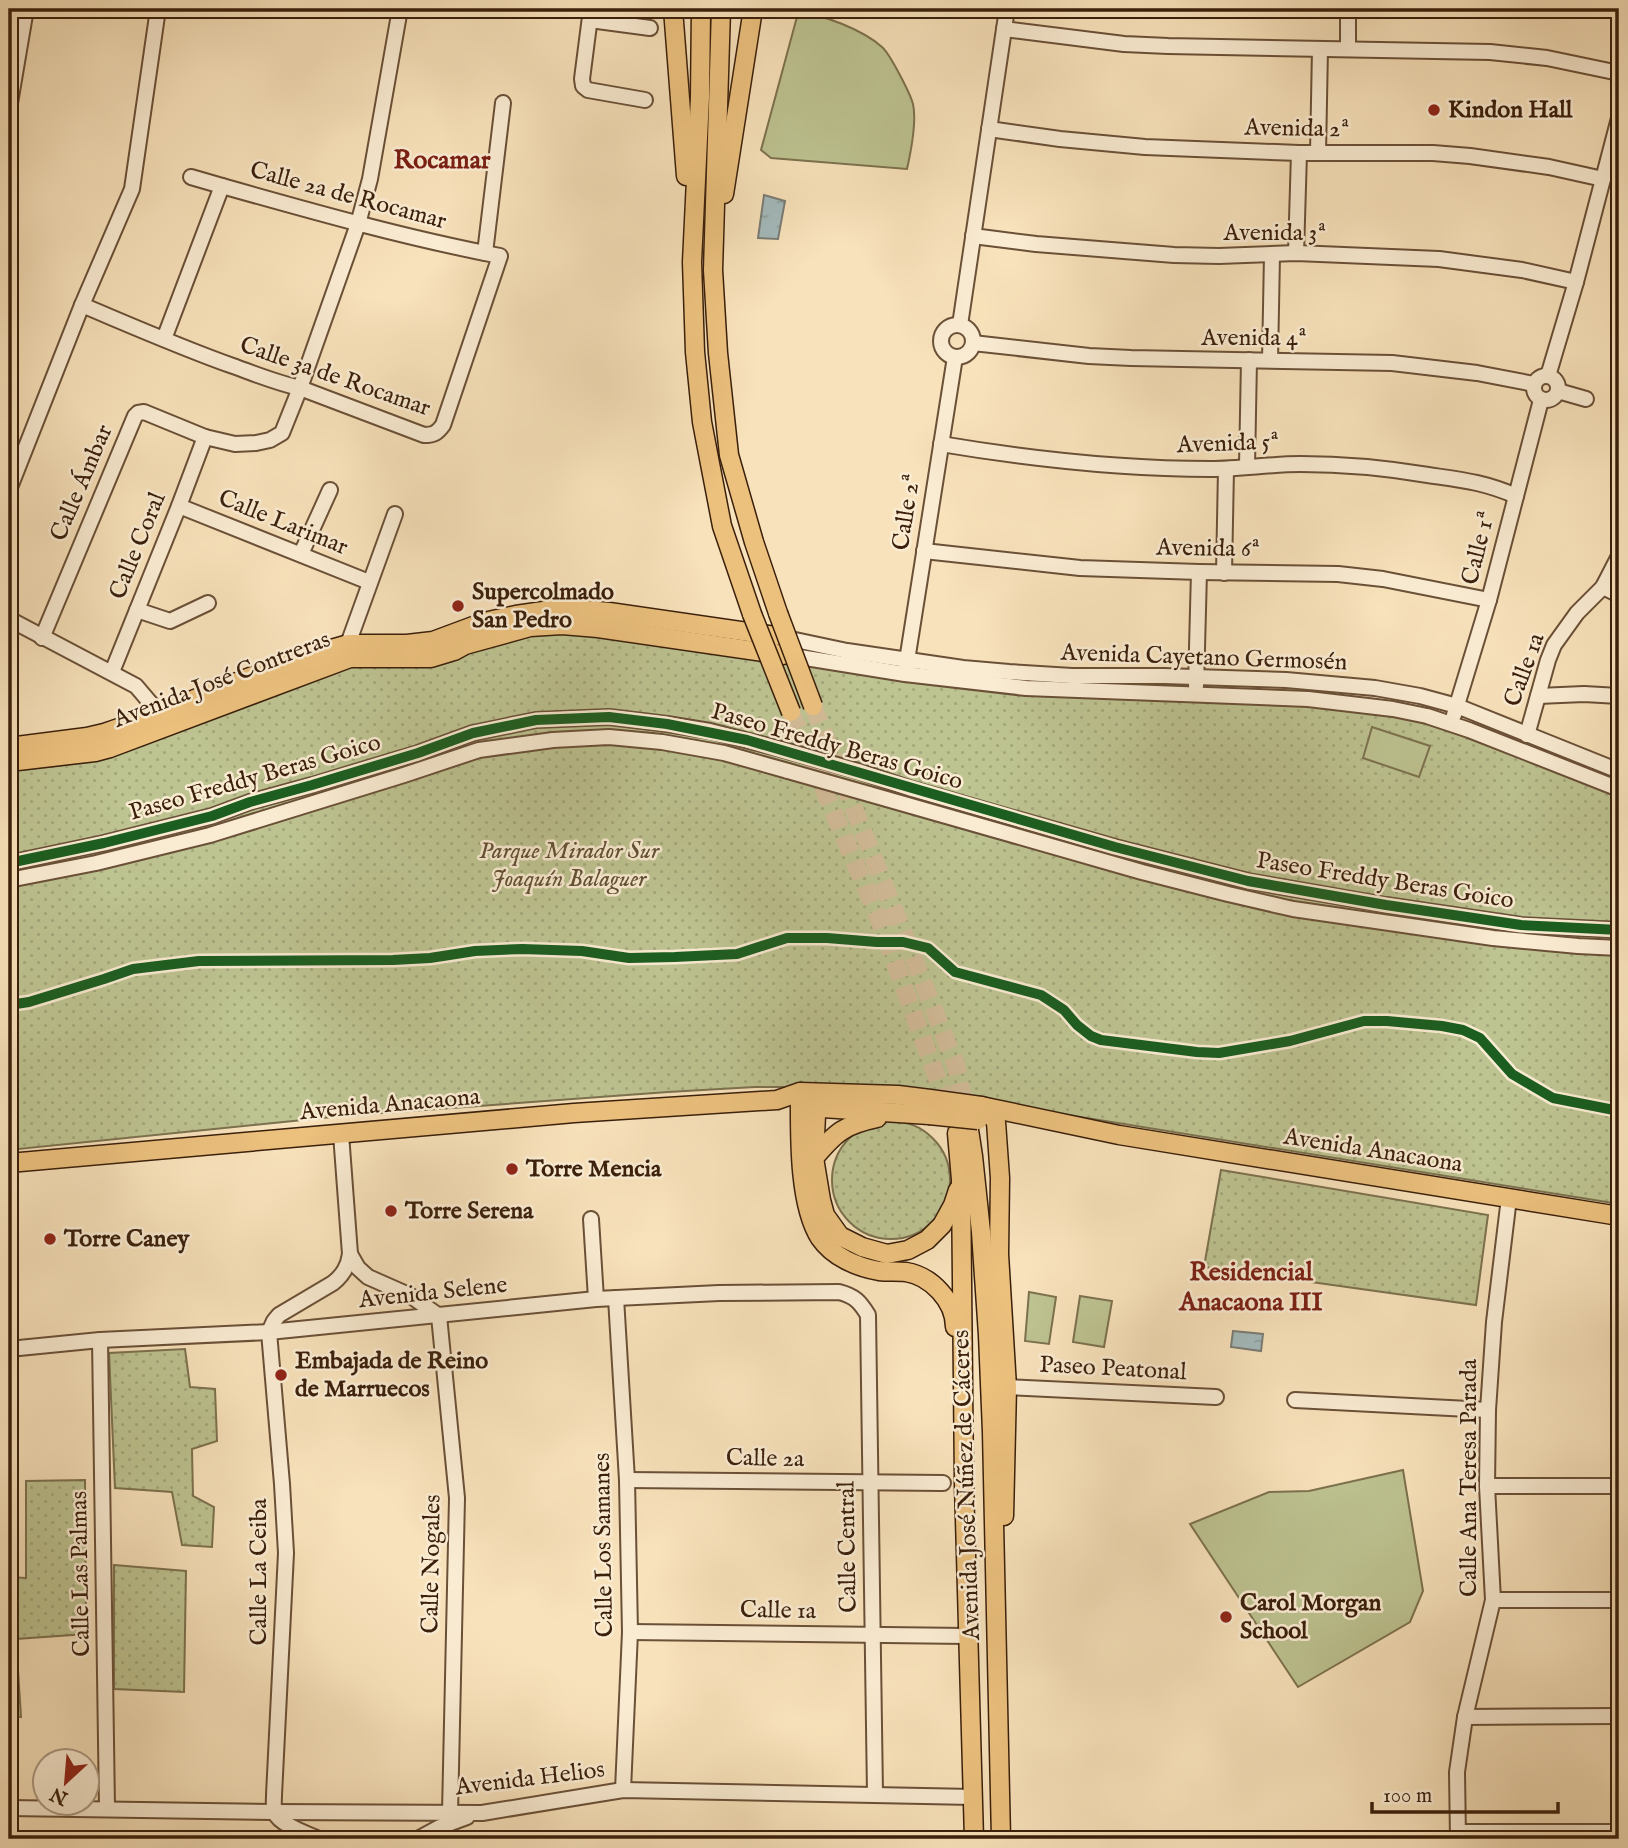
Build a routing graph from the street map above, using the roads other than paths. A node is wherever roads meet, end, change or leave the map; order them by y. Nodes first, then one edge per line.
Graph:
1 (26, 9) edge
2 (158, 9) edge
3 (400, 9) edge
4 (673, 9) edge
5 (721, 9) edge
6 (752, 9) edge
7 (1007, 9) edge
8 (1348, 9) edge
9 (701, 10) edge
10 (590, 15) edge
11 (650, 28) dead end
12 (1004, 29) junction
13 (14, 48) edge
14 (1320, 49) junction
15 (1348, 49) junction
16 (1619, 74) edge
17 (709, 98) junction
18 (645, 100) dead end
19 (503, 103) dead end
20 (9, 109) edge
21 (1619, 118) edge
22 (989, 128) junction
23 (1299, 153) junction
24 (1318, 153) junction
25 (191, 177) dead end
26 (1603, 179) junction
27 (222, 186) junction
28 (358, 224) junction
29 (973, 236) junction
30 (1296, 253) junction
31 (492, 254) junction
32 (1272, 255) junction
33 (692, 262) junction
34 (713, 270) junction
35 (1576, 282) junction
36 (82, 304) junction
37 (960, 325) junction
38 (164, 339) junction
39 (973, 343) junction
40 (955, 357) junction
41 (1249, 360) junction
42 (1270, 360) junction
43 (1548, 376) junction
44 (1534, 384) junction
45 (300, 388) junction
46 (1558, 391) junction
47 (1586, 399) dead end
48 (1541, 400) junction
49 (205, 437) junction
50 (941, 444) junction
51 (1247, 466) junction
52 (1226, 469) junction
53 (9, 490) edge
54 (330, 490) dead end
55 (1516, 496) junction
56 (179, 506) junction
57 (395, 514) dead end
58 (924, 551) junction
59 (301, 554) junction
60 (1619, 556) edge
61 (1199, 572) junction
62 (1224, 573) junction
63 (369, 582) junction
64 (1603, 587) junction
65 (1619, 595) edge
66 (1489, 600) junction
67 (208, 603) dead end
68 (137, 610) junction
69 (9, 619) edge
70 (776, 636) joint
71 (42, 638) junction
72 (348, 644) junction
73 (783, 655) joint
74 (906, 667) junction
75 (112, 672) junction
76 (1196, 678) junction
77 (1196, 694) junction
78 (1538, 696) junction
79 (1619, 696) edge
80 (813, 706) tunnel mouth
81 (1457, 706) junction
82 (792, 712) tunnel mouth
83 (161, 721) junction
84 (1451, 724) junction
85 (1527, 735) junction
86 (9, 747) edge
87 (9, 762) edge
88 (1619, 771) edge
89 (1619, 789) edge
90 (9, 863) edge
91 (9, 880) edge
92 (1619, 930) edge
93 (1619, 948) edge
94 (808, 1100) junction
95 (930, 1107) junction
96 (899, 1114) junction
97 (978, 1120) junction
98 (341, 1134) junction
99 (814, 1158) junction
100 (9, 1163) edge
101 (961, 1180) junction
102 (1509, 1198) junction
103 (1619, 1216) edge
104 (591, 1219) dead end
105 (350, 1254) junction
106 (615, 1298) junction
107 (596, 1299) junction
108 (860, 1301) joint
109 (439, 1316) junction
110 (270, 1332) junction
111 (100, 1340) junction
112 (9, 1349) edge
113 (1007, 1387) junction
114 (1216, 1397) dead end
115 (1295, 1399) dead end
116 (964, 1408) junction
117 (1488, 1410) junction
118 (627, 1480) junction
119 (870, 1482) junction
120 (943, 1483) dead end
121 (1487, 1486) junction
122 (1619, 1486) edge
123 (1493, 1600) junction
124 (1619, 1600) edge
125 (996, 1602) junction
126 (967, 1605) junction
127 (630, 1632) junction
128 (872, 1635) junction
129 (967, 1636) junction
130 (1619, 1716) edge
131 (1465, 1717) junction
132 (971, 1727) junction
133 (998, 1727) junction
134 (999, 1757) junction
135 (971, 1758) junction
136 (624, 1790) junction
137 (875, 1794) junction
138 (973, 1797) junction
139 (9, 1808) edge
140 (107, 1808) junction
141 (274, 1812) junction
142 (450, 1813) junction
143 (482, 1813) junction
144 (1619, 1832) edge
145 (1458, 1835) edge
146 (319, 1839) edge
147 (418, 1839) edge
148 (975, 1839) edge
149 (1001, 1839) edge

1 - 13 street
2 - 36 street
3 - 28 street, Calle Ámbar
4 - 33 main road
5 - 17 main road
6 - 34 main road
7 - 12 street
8 - 15 street
9 - 17 main road
10 - 11 street
10 - 18 street
12 - 14 street
12 - 22 street
13 - 20 street
14 - 15 street
14 - 24 street
15 - 16 street
17 - 33 main road
17 - 34 main road
19 - 31 street, Calle 3a de Rocamar
21 - 26 street
22 - 23 street, Avenida 2ª
22 - 29 street
23 - 24 street, Avenida 2ª
23 - 30 street
24 - 26 street, Avenida 2ª
25 - 27 street
26 - 35 street
27 - 28 street, Calle 2a de Rocamar
27 - 38 street, Calle 2a de Rocamar
28 - 31 street, Calle 2a de Rocamar
28 - 45 street, Calle Ámbar
29 - 32 street, Avenida 3ª
29 - 37 street
30 - 32 street, Avenida 3ª
30 - 35 street, Avenida 3ª
31 - 45 street, Calle 3a de Rocamar
32 - 42 street
33 - 82 main road, bridge
34 - 80 main road, bridge
35 - 43 street
36 - 38 street, Calle 3a de Rocamar
36 - 53 street
37 - 39 street
37 - 40 street
38 - 45 street, Calle 3a de Rocamar
39 - 40 street
39 - 41 street, Avenida 4ª
40 - 50 street, Calle 2ª
41 - 42 street, Avenida 4ª
41 - 51 street
42 - 44 street, Avenida 4ª
43 - 44 street
43 - 46 street
44 - 48 street
45 - 49 street, Calle Ámbar
46 - 47 street
46 - 48 street
48 - 55 street, Calle 1ª
49 - 56 street, Calle Coral
49 - 71 street, Calle Ámbar
50 - 52 street, Avenida 5ª
50 - 58 street, Calle 2ª
51 - 52 street, Avenida 5ª
51 - 55 street, Avenida 5ª
52 - 62 street
54 - 59 street
55 - 66 street, Calle 1ª
56 - 59 street, Calle Larimar
56 - 68 street, Calle Coral
57 - 63 street
58 - 61 street, Avenida 6ª
58 - 74 street, Calle 2ª
59 - 63 street, Calle Larimar
60 - 64 street, Calle 1a
61 - 62 street, Avenida 6ª
61 - 76 street
62 - 66 street, Avenida 6ª
63 - 72 street
64 - 65 street
64 - 78 street, Calle 1a
66 - 81 street, Calle 1ª
67 - 68 street
68 - 75 street, Calle Coral
69 - 71 street
70 - 72 main road, Avenida José Contreras
70 - 74 street, Avenida Cayetano Germosén
71 - 75 street
72 - 83 main road, Avenida José Contreras
73 - 74 street, Avenida Cayetano Germosén
73 - 83 main road, Avenida José Contreras
74 - 76 street, Avenida Cayetano Germosén
74 - 77 street, Avenida Cayetano Germosén
75 - 83 street
76 - 77 street
76 - 81 street, Avenida Cayetano Germosén
77 - 84 street, Avenida Cayetano Germosén
78 - 79 street
78 - 85 street, Calle 1a
81 - 84 street, Calle 1ª
81 - 85 street, Avenida Cayetano Germosén
83 - 86 main road, Avenida José Contreras
83 - 87 main road, Avenida José Contreras
84 - 89 street, Avenida Cayetano Germosén
85 - 88 street, Avenida Cayetano Germosén
90 - 92 street, Paseo Freddy Beras Goico, bridge
91 - 93 street, Paseo Freddy Beras Goico, bridge
94 - 95 main road, Avenida Anacaona
94 - 96 main road, Avenida Anacaona
94 - 98 main road, Avenida Anacaona
94 - 99 main road
94 - 116 main road
95 - 96 main road, Avenida Anacaona
95 - 97 main road, Avenida Anacaona, bridge
96 - 99 main road
97 - 101 main road, Avenida José Núñez de Cáceres
97 - 102 main road, Avenida Anacaona
97 - 113 main road
97 - 125 main road, Avenida José Núñez de Cáceres
98 - 100 main road, Avenida Anacaona
98 - 105 street
99 - 101 main road
101 - 116 main road, Avenida José Núñez de Cáceres
102 - 103 main road, Avenida Anacaona
102 - 117 street, Calle Ana Teresa Parada
104 - 107 street
105 - 109 street
105 - 110 street
106 - 107 street, Avenida Selene
106 - 108 street, Avenida Selene
106 - 118 street, Calle Los Samanes
107 - 109 street, Avenida Selene
108 - 119 street, Calle Central
109 - 110 street, Avenida Selene
109 - 142 street, Calle Nogales
110 - 111 street, Avenida Selene
110 - 141 street, Calle La Ceiba
111 - 112 street, Avenida Selene
111 - 140 street, Calle Las Palmas
113 - 114 street, Paseo Peatonal
113 - 125 main road
115 - 117 street
116 - 126 main road, Avenida José Núñez de Cáceres
117 - 121 street, Calle Ana Teresa Parada
118 - 119 street, Calle 2a
118 - 127 street, Calle Los Samanes
119 - 120 street, Calle 2a
119 - 128 street, Calle Central
121 - 122 street
121 - 123 street, Calle Ana Teresa Parada
123 - 124 street
123 - 131 street, Calle Ana Teresa Parada
125 - 126 main road
125 - 133 main road, Avenida José Núñez de Cáceres
126 - 129 main road, Avenida José Núñez de Cáceres
127 - 128 street, Calle 1a
127 - 136 street, Calle Los Samanes
128 - 129 street, Calle 1a
128 - 137 street, Calle Central
129 - 132 main road, Avenida José Núñez de Cáceres
130 - 131 street
131 - 145 street, Calle Ana Teresa Parada
132 - 133 main road
132 - 135 main road, Avenida José Núñez de Cáceres
133 - 134 main road, Avenida José Núñez de Cáceres
134 - 135 main road
134 - 149 main road, Avenida José Núñez de Cáceres
135 - 138 main road, Avenida José Núñez de Cáceres
136 - 137 street, Avenida Helios
136 - 143 street, Avenida Helios
137 - 138 street, Avenida Helios
138 - 148 main road, Avenida José Núñez de Cáceres
139 - 140 street, Avenida Helios
140 - 141 street, Avenida Helios
141 - 142 street, Avenida Helios
141 - 146 street
142 - 143 street, Avenida Helios
143 - 147 street
144 - 145 street

